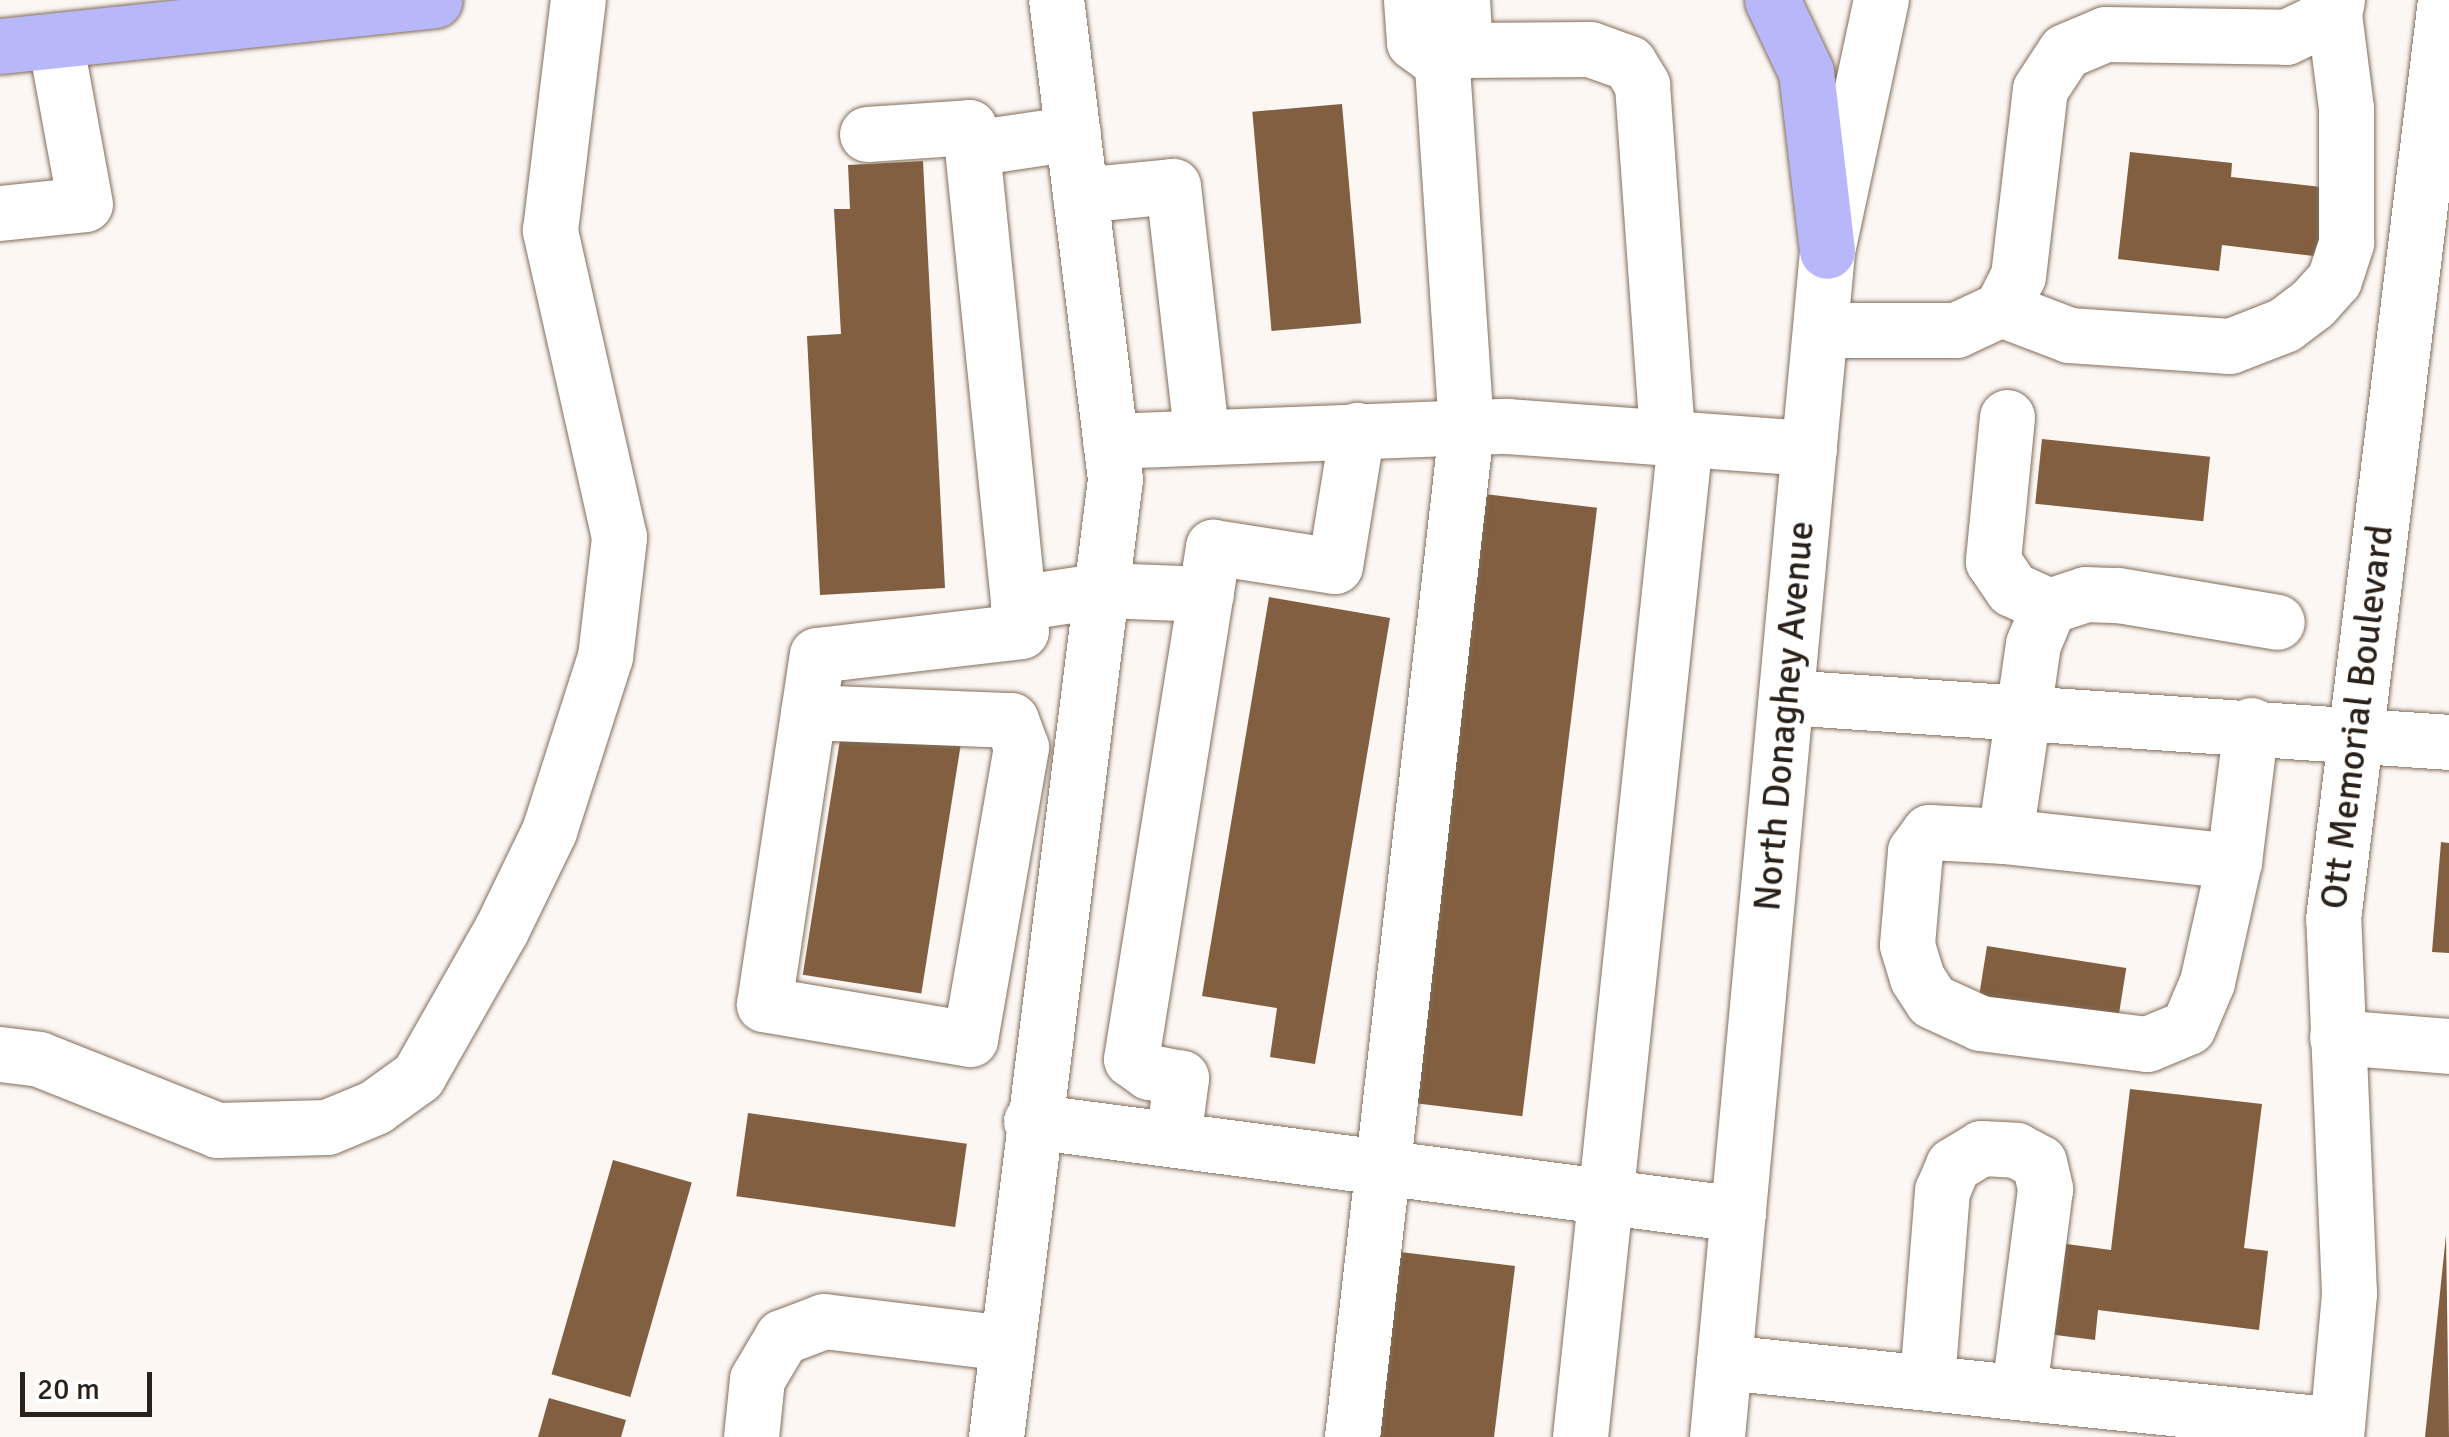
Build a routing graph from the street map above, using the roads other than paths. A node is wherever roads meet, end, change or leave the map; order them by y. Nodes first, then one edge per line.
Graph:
1 (436, 0) edge
2 (578, 0) edge
3 (1056, 0) edge
4 (1411, 0) edge
5 (1772, 0) edge
6 (2445, 0) edge
7 (2335, 7) edge
8 (1883, 12) edge
9 (1456, 37) edge
10 (56, 40) junction
11 (0, 46) edge
12 (1072, 133) junction
13 (867, 134) dead end
14 (972, 148) junction
15 (2434, 171) edge
16 (1080, 194) junction
17 (0, 213) edge
18 (1827, 251) junction
19 (2000, 310) junction
20 (1820, 330) junction
21 (2006, 417) dead end
22 (1466, 428) junction
23 (1358, 430) junction
24 (1202, 433) junction
25 (1676, 439) junction
26 (1110, 441) junction
27 (1809, 448) junction
28 (1104, 590) junction
29 (1206, 594) junction
30 (1018, 603) junction
31 (2050, 606) junction
32 (2277, 622) dead end
33 (1786, 697) junction
34 (808, 712) junction
35 (2022, 712) junction
36 (2251, 725) junction
37 (2357, 732) junction
38 (2449, 742) edge
39 (1020, 747) junction
40 (1084, 749) junction
41 (2005, 836) junction
42 (2234, 862) junction
43 (979, 986) junction
44 (1050, 994) junction
45 (2337, 1037) junction
46 (13, 1046) edge
47 (2449, 1046) edge
48 (1031, 1121) junction
49 (1172, 1140) junction
50 (1383, 1167) junction
51 (1607, 1197) junction
52 (1738, 1214) junction
53 (1006, 1343) junction
54 (1724, 1362) junction
55 (757, 1379) junction
56 (1926, 1381) junction
57 (2018, 1390) junction
58 (2337, 1431) edge
59 (732, 1437) edge
60 (751, 1437) edge
61 (996, 1437) edge
62 (1352, 1437) edge
63 (1580, 1437) edge
64 (1717, 1437) edge

1 - 10 main road
2 - 46 street
3 - 12 street
4 - 9 street
5 - 18 main road
6 - 15 street, Ott Memorial Boulevard
7 - 19 street
7 - 19 street
8 - 18 street, North Donaghey Avenue
9 - 22 street
9 - 25 street
10 - 11 main road
10 - 17 street
12 - 14 street
12 - 16 street
13 - 14 street
14 - 30 street
15 - 37 street, Ott Memorial Boulevard
16 - 24 street
16 - 26 street
18 - 20 street, North Donaghey Avenue
19 - 20 street
20 - 27 street, North Donaghey Avenue
21 - 31 street
22 - 23 street
22 - 25 street
22 - 50 street
23 - 24 street
23 - 29 street
24 - 26 street
25 - 27 street
25 - 51 street
26 - 28 street
27 - 33 street, North Donaghey Avenue
28 - 29 street
28 - 30 street
28 - 40 street
29 - 49 street
30 - 34 street
31 - 32 street
31 - 35 street
33 - 35 street
33 - 52 street, North Donaghey Avenue
34 - 39 street
34 - 43 street
35 - 36 street
35 - 41 street
36 - 37 street
36 - 42 street
37 - 38 street
37 - 45 street, Ott Memorial Boulevard
39 - 40 street
39 - 43 street
40 - 44 street
41 - 42 street
41 - 42 street
43 - 44 street
44 - 48 street
45 - 47 street
45 - 58 street, Ott Memorial Boulevard
48 - 49 street
48 - 53 street
49 - 50 street
50 - 51 street
50 - 62 street
51 - 52 street
51 - 63 street
52 - 54 street, North Donaghey Avenue
53 - 55 street
53 - 61 street
54 - 56 street
54 - 64 street, North Donaghey Avenue
55 - 59 street
55 - 60 street
56 - 57 street
56 - 57 street
57 - 58 street

